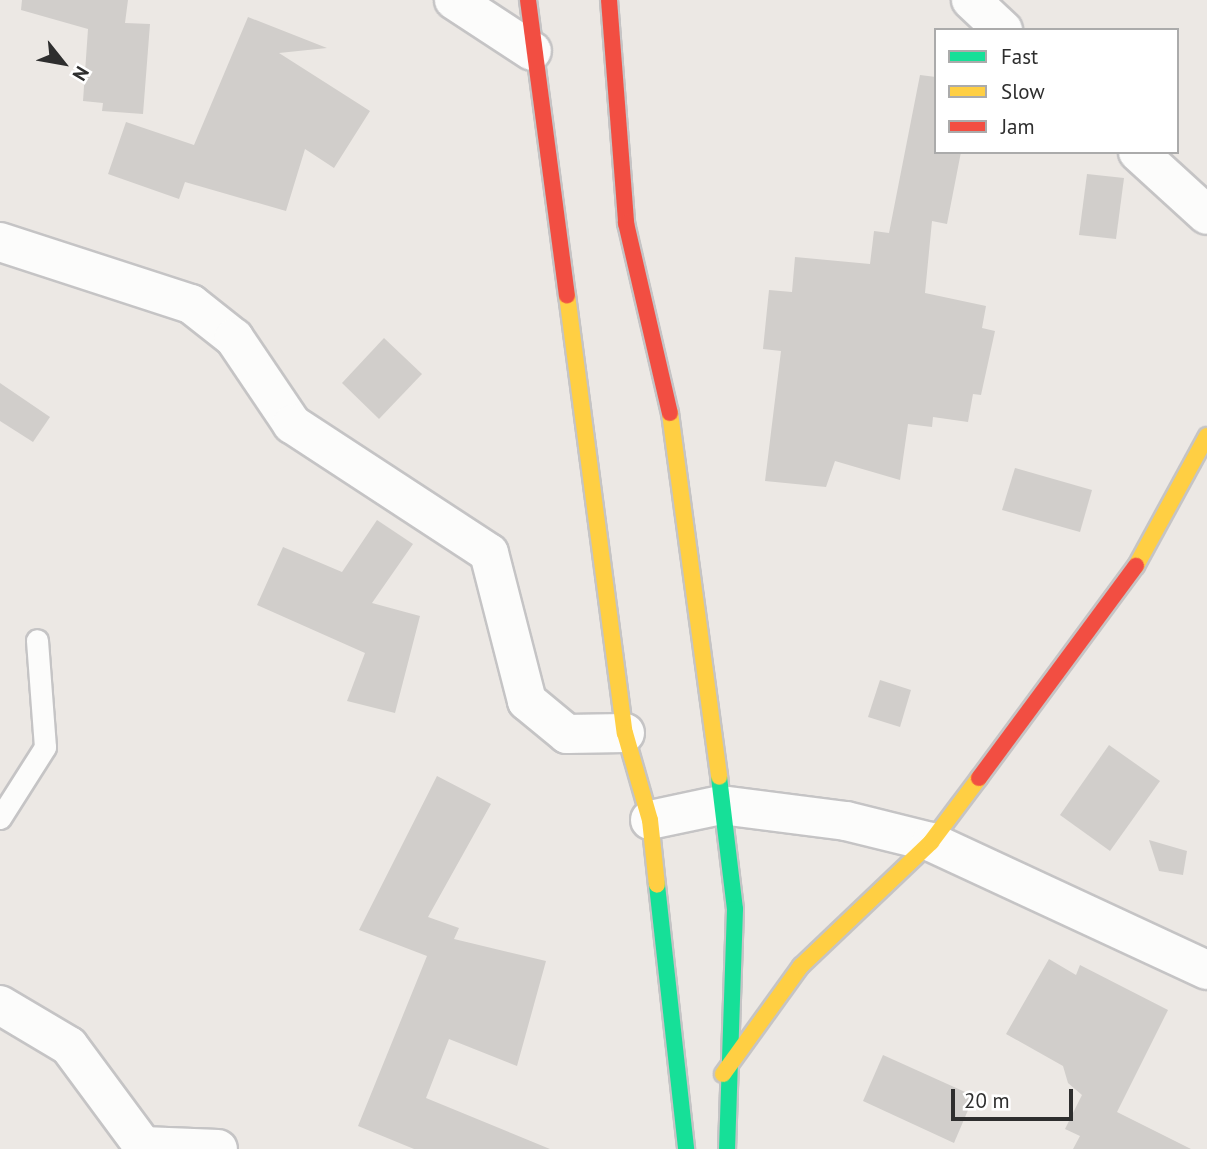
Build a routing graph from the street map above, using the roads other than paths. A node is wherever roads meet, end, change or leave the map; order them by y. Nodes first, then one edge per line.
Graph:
1 (454, 0) edge
2 (528, 0) edge
3 (609, 0) edge
4 (532, 51) junction
5 (1140, 154) edge
6 (1207, 215) edge
7 (0, 242) edge
8 (1207, 436) edge
9 (37, 640) dead end
10 (625, 733) junction
11 (721, 805) junction
12 (0, 818) edge
13 (650, 820) junction
14 (931, 842) junction
15 (1207, 970) edge
16 (0, 1005) edge
17 (727, 1067) junction
18 (684, 1148) edge
19 (218, 1149) edge
20 (727, 1149) edge

1 - 4 street
2 - 4 street
3 - 11 street
4 - 10 street
5 - 6 street
7 - 10 street
8 - 14 street
9 - 12 lane
10 - 13 street
11 - 13 street
11 - 14 street
11 - 17 street
13 - 18 street
14 - 15 street
14 - 17 street
16 - 19 street
17 - 18 street
17 - 20 street

